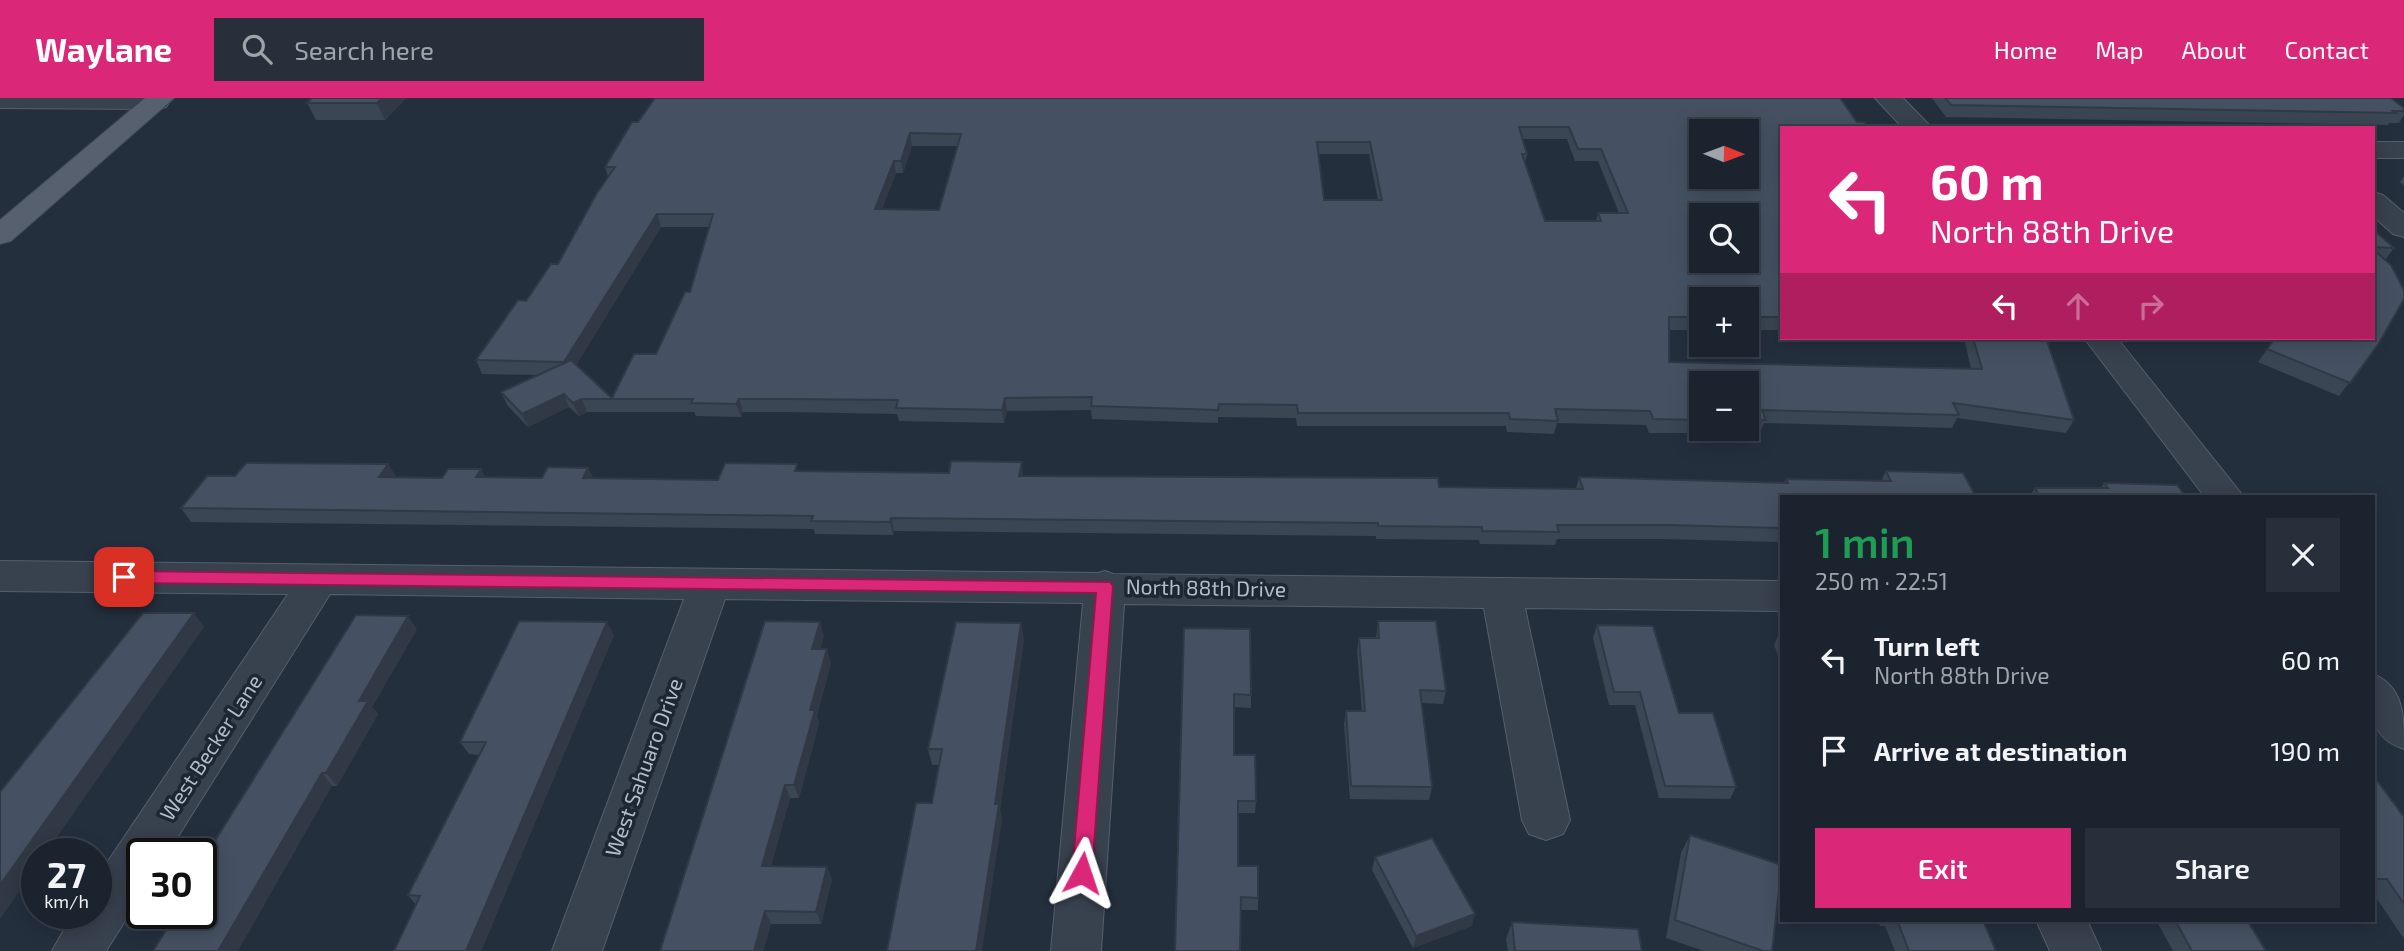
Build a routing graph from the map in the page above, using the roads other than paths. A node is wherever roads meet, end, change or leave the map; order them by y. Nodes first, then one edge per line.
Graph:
1 (1888, 98) edge
2 (0, 100) edge
3 (159, 100) edge
4 (1917, 126) edge
5 (2375, 150) edge
6 (2404, 150) edge
7 (2375, 203) edge
8 (2404, 229) edge
9 (0, 235) edge
10 (2102, 340) edge
11 (2223, 495) edge
12 (0, 576) edge
13 (320, 578) junction
14 (710, 583) junction
15 (1105, 586) junction
16 (1501, 590) junction
17 (1780, 596) edge
18 (2375, 694) edge
19 (2404, 731) edge
20 (1546, 820) dead end
21 (2062, 922) edge
22 (77, 951) edge
23 (577, 951) edge
24 (1076, 951) edge
25 (2076, 951) edge

1 - 4 street
2 - 3 street
3 - 9 main road
5 - 6 street
7 - 8 street
10 - 11 street
12 - 13 street, North 88th Drive
13 - 14 street, North 88th Drive
13 - 22 street, West Becker Lane
14 - 15 street, North 88th Drive
14 - 23 street, West Sahuaro Drive
15 - 16 street, North 88th Drive
15 - 24 street
16 - 17 street, North 88th Drive
16 - 20 street
18 - 19 street
21 - 25 street

